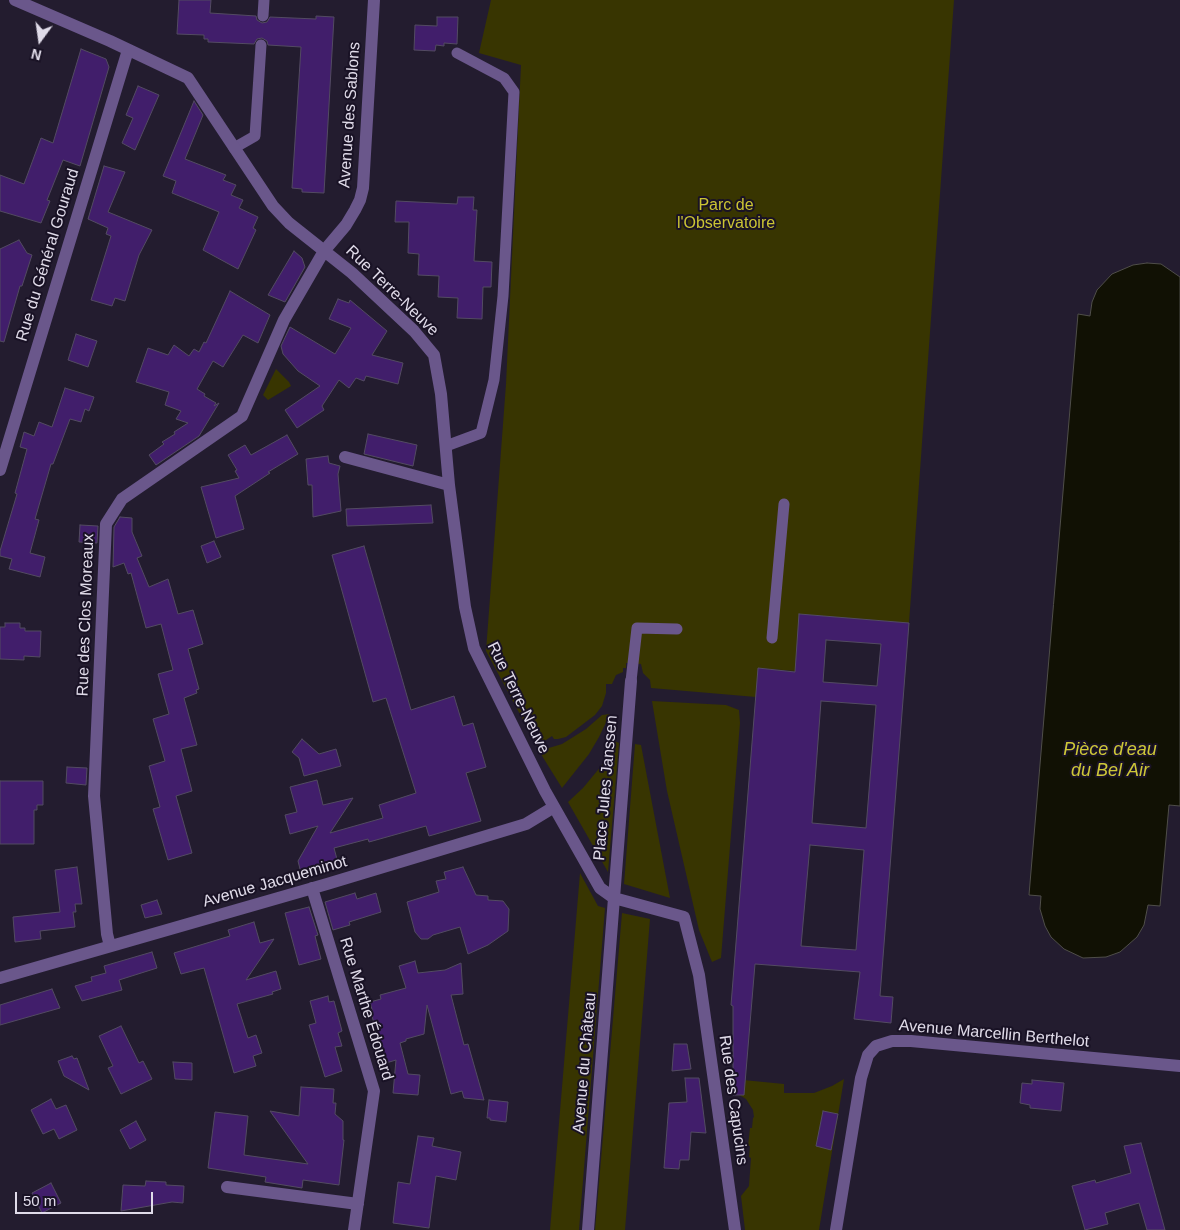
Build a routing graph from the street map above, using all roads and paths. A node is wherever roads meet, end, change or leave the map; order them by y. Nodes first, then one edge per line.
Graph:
1 (15, 0) edge
2 (264, 0) edge
3 (374, 0) edge
4 (263, 16) dead end
5 (261, 45) dead end
6 (128, 50) junction
7 (457, 53) dead end
8 (234, 148) junction
9 (324, 251) junction
10 (446, 446) junction
11 (345, 457) dead end
12 (0, 470) edge
13 (450, 485) junction
14 (784, 504) dead end
15 (677, 630) dead end
16 (772, 638) dead end
17 (631, 681) joint
18 (554, 807) junction
19 (312, 888) junction
20 (614, 898) junction
21 (110, 946) junction
22 (699, 975) joint
23 (0, 978) edge
24 (1180, 1066) edge
25 (227, 1187) dead end
26 (358, 1204) junction
27 (354, 1230) edge
28 (588, 1230) edge
29 (735, 1230) edge
30 (836, 1230) edge

1 - 6 street, Rue Terre-Neuve
2 - 4 lane
3 - 9 street, Avenue des Sablons
5 - 8 lane
6 - 8 street, Rue Terre-Neuve
6 - 12 street, Rue du Général Gouraud
7 - 10 lane
8 - 9 street, Rue Terre-Neuve
9 - 10 street, Rue Terre-Neuve
9 - 21 street, Rue des Clos Moreaux
10 - 13 street, Rue Terre-Neuve
11 - 13 street
13 - 18 street, Rue Terre-Neuve
14 - 16 lane
15 - 17 lane
17 - 20 street, Place Jules Janssen
18 - 19 street, Avenue Jacqueminot
18 - 20 street, Place Jules Janssen
19 - 21 street, Avenue Jacqueminot
19 - 26 street, Rue Marthe Édouard
20 - 22 street, Place Jules Janssen
20 - 28 street, Avenue du Château
21 - 23 street, Avenue Jacqueminot
22 - 29 street, Rue des Capucins
24 - 30 street, Avenue Marcellin Berthelot
25 - 26 street
26 - 27 street, Rue Marthe Édouard

